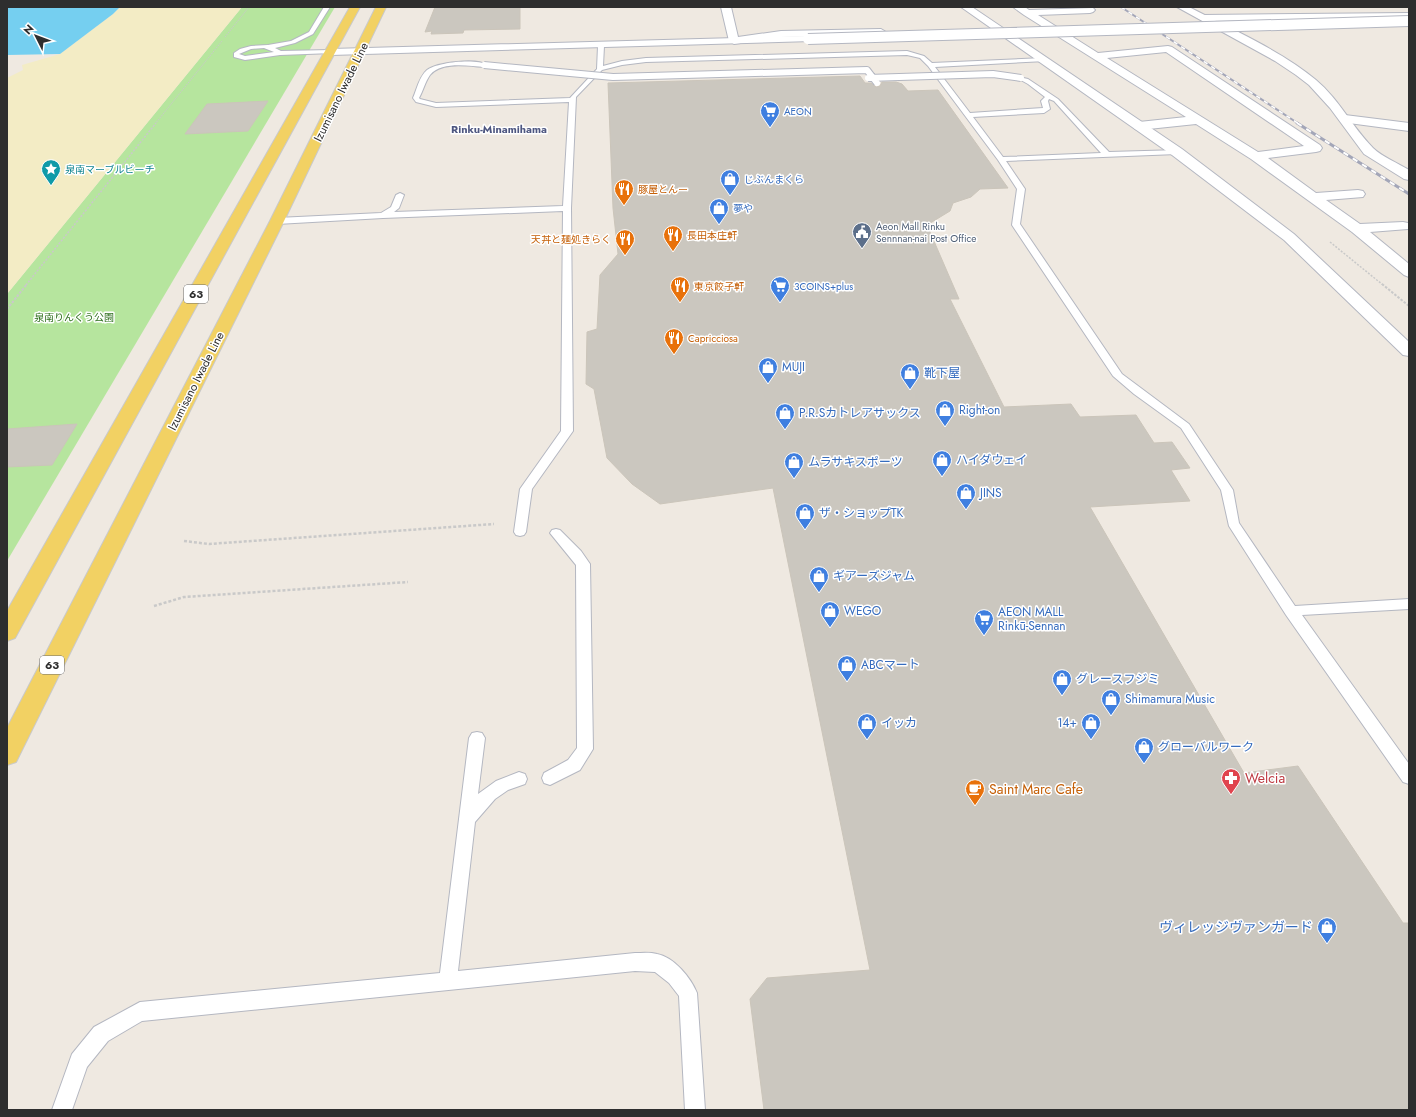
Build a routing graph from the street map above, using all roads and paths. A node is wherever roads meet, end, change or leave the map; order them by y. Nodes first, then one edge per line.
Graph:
1 (249, 7) edge
2 (327, 7) edge
3 (355, 7) edge
4 (381, 7) edge
5 (726, 7) edge
6 (966, 7) edge
7 (1182, 7) edge
8 (1022, 10) edge
9 (1090, 10) dead end
10 (1409, 16) edge
11 (1203, 18) junction
12 (1409, 21) edge
13 (1409, 26) edge
14 (998, 29) junction
15 (1233, 33) junction
16 (734, 41) junction
17 (601, 46) junction
18 (269, 47) junction
19 (331, 52) junction
20 (360, 52) junction
21 (280, 53) junction
22 (1096, 56) junction
23 (1044, 60) junction
24 (930, 65) junction
25 (600, 69) junction
26 (861, 78) dead end
27 (877, 83) dead end
28 (1048, 97) junction
29 (572, 100) junction
30 (968, 115) junction
31 (1344, 119) junction
32 (1196, 120) junction
33 (1138, 126) junction
34 (1409, 127) edge
35 (1176, 152) junction
36 (1107, 155) junction
37 (1256, 156) junction
38 (1001, 159) junction
39 (1409, 176) edge
40 (1358, 194) dead end
41 (400, 195) dead end
42 (1313, 197) junction
43 (567, 208) junction
44 (383, 215) junction
45 (277, 221) junction
46 (1403, 226) dead end
47 (1357, 229) junction
48 (1409, 272) edge
49 (7, 309) edge
50 (1409, 351) edge
51 (494, 524) dead end
52 (520, 532) dead end
53 (556, 533) dead end
54 (184, 541) dead end
55 (408, 582) dead end
56 (1409, 604) edge
57 (154, 606) dead end
58 (1291, 611) junction
59 (7, 632) edge
60 (477, 738) dead end
61 (7, 754) edge
62 (1409, 777) edge
63 (550, 778) dead end
64 (519, 779) dead end
65 (467, 820) junction
66 (448, 981) junction
67 (62, 1110) edge
68 (695, 1110) edge

1 - 49 path
2 - 18 lane
3 - 19 main road, 63
4 - 20 main road, Izumisano Iwade Line / 63
5 - 16 street
6 - 14 street
7 - 11 street
8 - 9 street
8 - 22 street
10 - 11 street
11 - 15 street
12 - 16 street, bridge
13 - 15 street
14 - 16 street
14 - 23 street
15 - 31 street
16 - 17 street
17 - 20 street
17 - 25 lane
18 - 21 lane
18 - 21 lane
19 - 20 street
19 - 21 lane
19 - 59 main road, 63
20 - 45 main road, Izumisano Iwade Line / 63
22 - 32 street
22 - 37 street
23 - 24 lane
23 - 33 street
24 - 25 lane
24 - 30 lane
25 - 29 lane
26 - 28 lane, bridge
27 - 29 lane, bridge
28 - 30 lane
28 - 36 lane
29 - 43 lane
30 - 38 lane
31 - 34 street
31 - 39 street
32 - 33 street
32 - 37 street
33 - 35 street
35 - 36 lane
35 - 50 street
36 - 38 lane
37 - 42 street
38 - 58 lane
40 - 42 street
41 - 44 lane
42 - 47 street
43 - 44 lane
43 - 52 lane
44 - 45 lane
45 - 61 main road, Izumisano Iwade Line / 63
46 - 47 street
47 - 48 street
51 - 54 path
53 - 63 lane
55 - 57 path
56 - 58 lane
58 - 62 lane
60 - 65 lane
64 - 65 lane
65 - 66 lane
66 - 67 lane
66 - 68 lane

